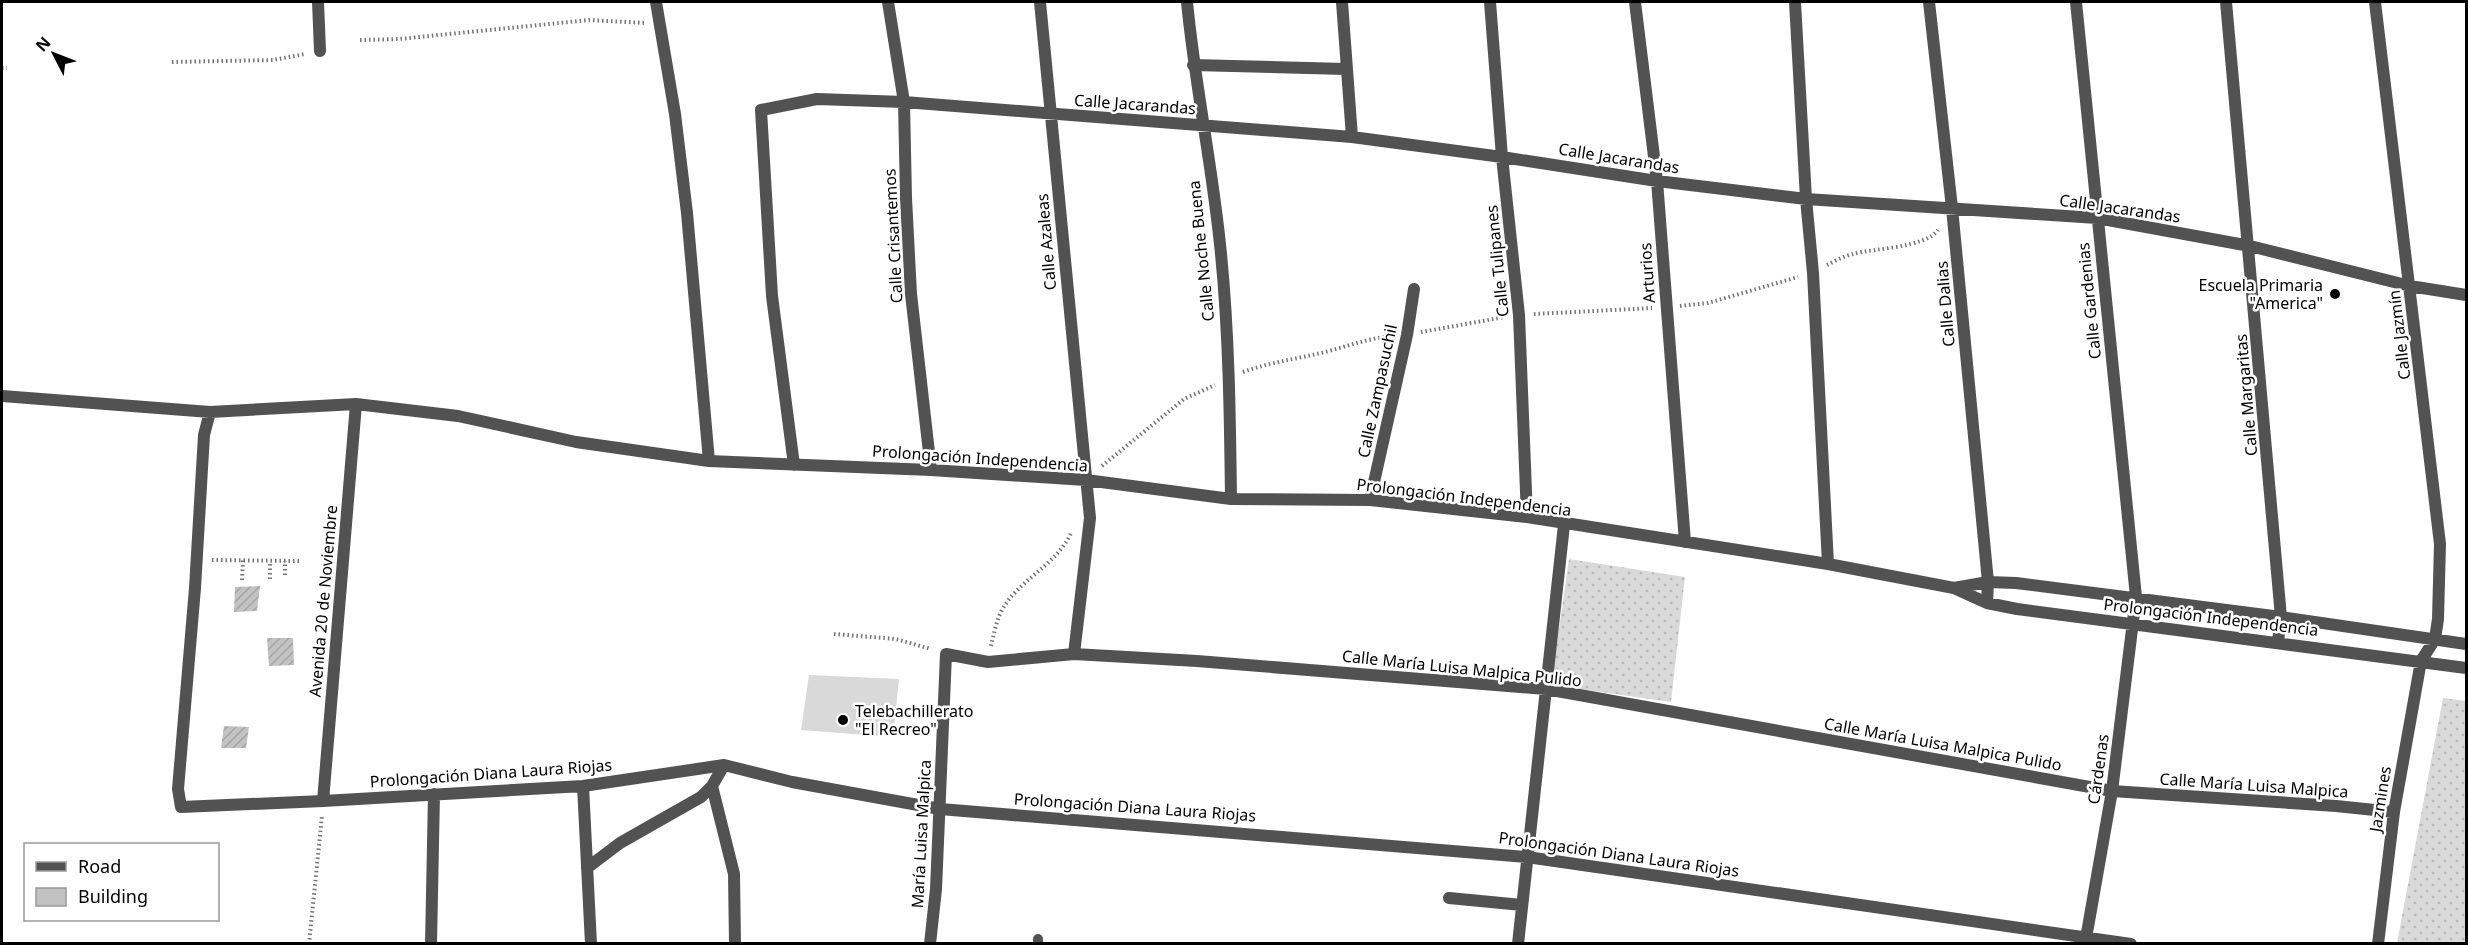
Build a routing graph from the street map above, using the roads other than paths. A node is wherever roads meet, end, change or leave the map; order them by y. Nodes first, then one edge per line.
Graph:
1 (318, 2) edge
2 (656, 2) edge
3 (888, 2) edge
4 (1040, 2) edge
5 (1187, 2) edge
6 (1342, 2) edge
7 (1490, 2) edge
8 (1635, 2) edge
9 (1795, 2) edge
10 (1929, 2) edge
11 (2076, 2) edge
12 (2226, 2) edge
13 (2375, 2) edge
14 (320, 51) road end
15 (1193, 64) junction
16 (1346, 69) junction
17 (904, 102) junction
18 (1052, 114) junction
19 (1203, 125) junction
20 (1352, 137) junction
21 (1502, 157) junction
22 (1657, 181) junction
23 (1806, 199) junction
24 (1952, 208) junction
25 (2097, 218) junction
26 (2250, 246) junction
27 (2410, 286) junction
28 (1414, 289) dead end
29 (2466, 294) edge
30 (2, 396) edge
31 (356, 404) junction
32 (210, 412) junction
33 (709, 461) junction
34 (794, 465) junction
35 (931, 470) junction
36 (1086, 480) junction
37 (1231, 499) junction
38 (1370, 500) junction
39 (1527, 517) junction
40 (1564, 525) junction
41 (1685, 542) junction
42 (1828, 564) junction
43 (1988, 582) junction
44 (1954, 588) junction
45 (2136, 597) junction
46 (1987, 603) junction
47 (2281, 616) junction
48 (2133, 623) junction
49 (2435, 639) junction
50 (2278, 642) junction
51 (2466, 644) edge
52 (946, 654) joint
53 (1074, 654) junction
54 (2421, 661) junction
55 (2466, 668) edge
56 (1546, 689) junction
57 (724, 765) junction
58 (583, 786) junction
59 (712, 786) junction
60 (2112, 792) junction
61 (434, 794) junction
62 (323, 801) junction
63 (940, 809) junction
64 (2394, 812) junction
65 (1527, 857) junction
66 (587, 868) junction
67 (1449, 898) dead end
68 (1522, 905) junction
69 (2086, 940) edge
70 (431, 944) edge
71 (591, 944) edge
72 (735, 944) edge
73 (930, 944) edge
74 (1518, 944) edge
75 (2131, 944) edge
76 (2378, 944) edge

1 - 14 street
2 - 33 street
3 - 17 street, Calle Crisantemos
4 - 18 street, Calle Azaleas
5 - 15 street, Calle Noche Buena
6 - 16 street
7 - 21 street, Calle Tulipanes
8 - 22 street, Arturios
9 - 23 street
10 - 24 street, Calle Dalias
11 - 25 street, Calle Gardenias
12 - 26 street, Calle Margaritas
13 - 27 street, Calle Jazmín
15 - 16 street
15 - 19 street, Calle Noche Buena
16 - 20 street
17 - 18 street, Calle Jacarandas
17 - 34 street, Calle Jacarandas
17 - 35 street, Calle Crisantemos
18 - 19 street, Calle Jacarandas
18 - 36 street, Calle Azaleas
19 - 20 street, Calle Jacarandas
19 - 37 street, Calle Noche Buena
20 - 21 street, Calle Jacarandas
21 - 22 street, Calle Jacarandas
21 - 39 street, Calle Tulipanes
22 - 23 street, Calle Jacarandas
22 - 41 street, Arturios
23 - 24 street, Calle Jacarandas
23 - 42 street
24 - 25 street, Calle Jacarandas
24 - 43 street, Calle Dalias
25 - 26 street, Calle Jacarandas
25 - 45 street, Calle Gardenias
26 - 27 street, Calle Jacarandas
26 - 47 street, Calle Margaritas
27 - 29 street, Calle Jacarandas
27 - 49 street, Calle Jazmín
28 - 38 street, Calle Zampasuchil
30 - 32 street, Prolongación Independencia
31 - 32 street, Prolongación Independencia
31 - 33 street, Prolongación Independencia
31 - 62 street, Avenida 20 de Noviembre
32 - 62 street, Prolongación Diana Laura Riojas
33 - 34 street, Prolongación Independencia
34 - 35 street, Prolongación Independencia
35 - 36 street, Prolongación Independencia
36 - 37 street, Prolongación Independencia
36 - 53 street, Calle Azaleas
37 - 38 street, Prolongación Independencia
38 - 39 street, Prolongación Independencia
39 - 40 street, Prolongación Independencia
40 - 41 street, Prolongación Independencia
40 - 56 street
41 - 42 street, Prolongación Independencia
42 - 44 street, Prolongación Independencia
43 - 44 street, Prolongación Independencia
43 - 45 street, Prolongación Independencia
43 - 46 street, Calle Dalias
44 - 46 street, Prolongación Independencia
45 - 47 street, Prolongación Independencia
45 - 48 street, Cárdenas
46 - 48 street, Prolongación Independencia
47 - 49 street, Prolongación Independencia
47 - 50 street, Calle Margaritas
48 - 50 street, Prolongación Independencia
48 - 60 street, Cárdenas
49 - 51 street, Prolongación Independencia
49 - 54 street, Calle Jazmín
50 - 54 street, Prolongación Independencia
52 - 53 street, Calle María Luisa Malpica Pulido
52 - 63 street, María Luisa Malpica
53 - 56 street, Calle María Luisa Malpica Pulido
54 - 55 street, Prolongación Independencia
54 - 64 street, Jazmines
56 - 60 street, Calle María Luisa Malpica Pulido
56 - 65 street
57 - 58 street, Prolongación Diana Laura Riojas
57 - 59 street
57 - 63 street, Prolongación Diana Laura Riojas
58 - 61 street, Prolongación Diana Laura Riojas
58 - 66 street
59 - 66 street
59 - 72 street
60 - 64 street, Calle María Luisa Malpica
60 - 69 street, Cárdenas
61 - 62 street, Prolongación Diana Laura Riojas
61 - 70 street
63 - 65 street, Prolongación Diana Laura Riojas
63 - 73 street, María Luisa Malpica
64 - 76 street, Jazmines
65 - 68 street
65 - 69 street, Prolongación Diana Laura Riojas
66 - 71 street
67 - 68 street
68 - 74 street
69 - 75 street, Prolongación Diana Laura Riojas

